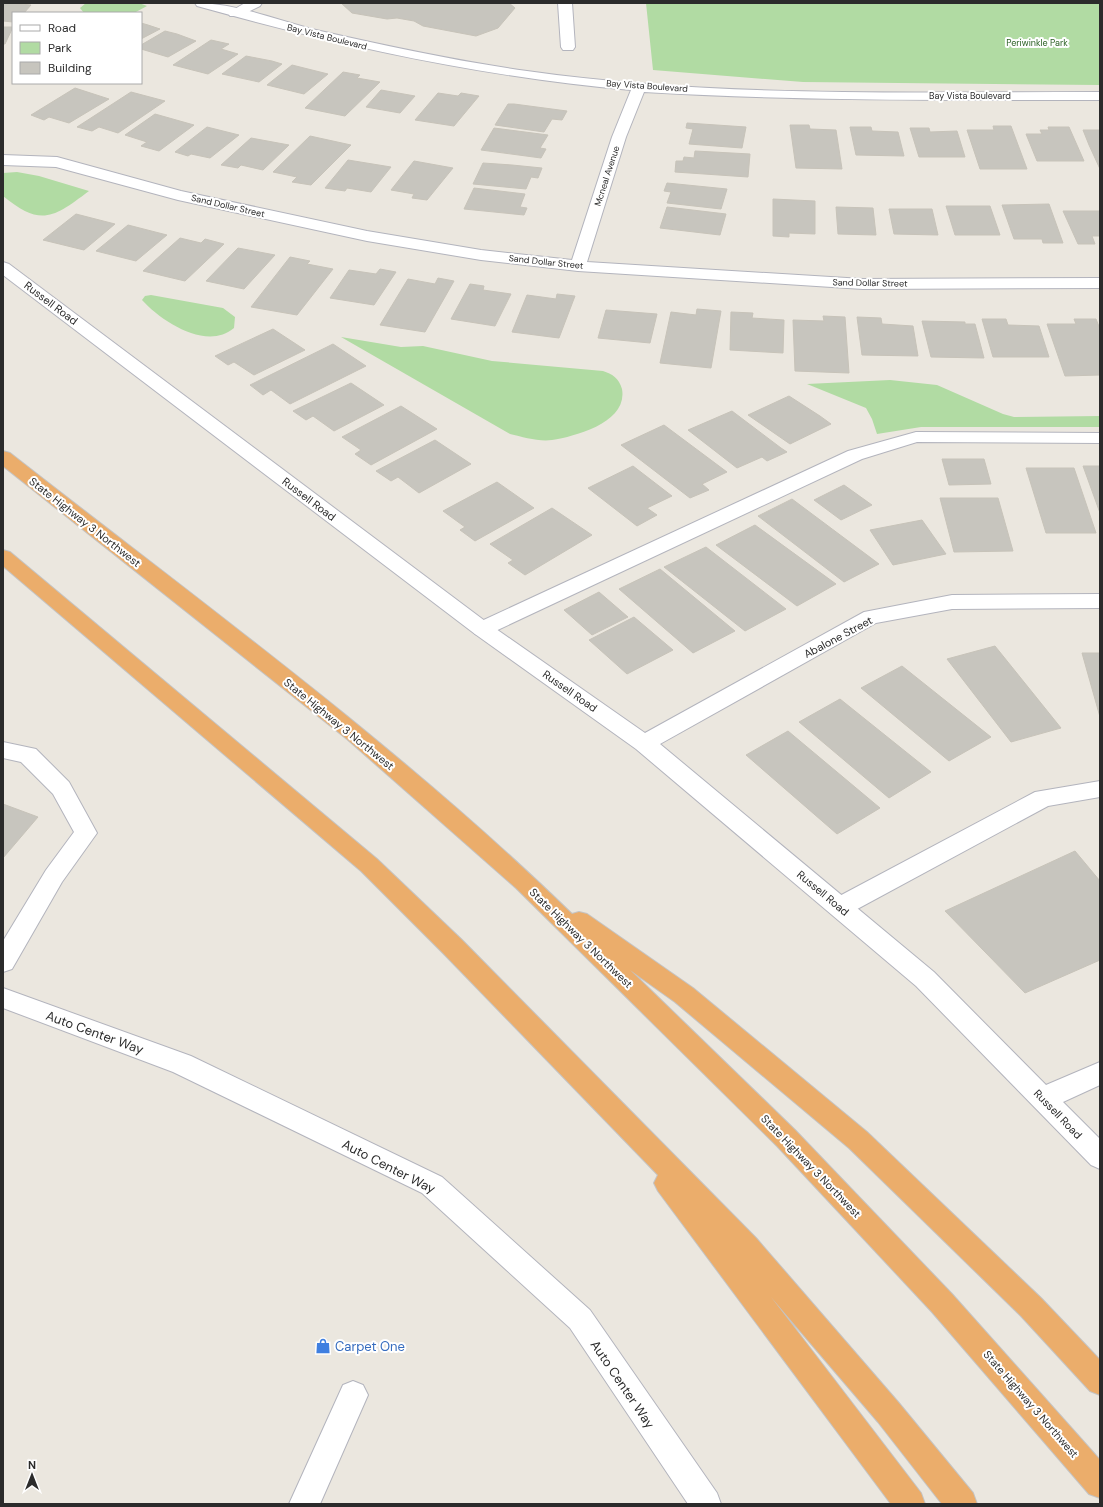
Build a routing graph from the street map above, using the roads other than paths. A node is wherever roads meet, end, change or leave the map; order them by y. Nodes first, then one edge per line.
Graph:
1 (202, 3) edge
2 (254, 3) edge
3 (565, 3) edge
4 (234, 13) junction
5 (568, 47) dead end
6 (639, 87) junction
7 (1100, 96) edge
8 (3, 160) edge
9 (578, 266) junction
10 (3, 267) edge
11 (1100, 283) edge
12 (1100, 438) edge
13 (3, 456) edge
14 (3, 556) edge
15 (1100, 601) edge
16 (482, 629) junction
17 (644, 743) junction
18 (3, 750) edge
19 (1100, 789) edge
20 (524, 882) junction
21 (840, 908) junction
22 (3, 962) edge
23 (3, 998) edge
24 (1100, 1074) edge
25 (1043, 1099) junction
26 (609, 1106) junction
27 (1100, 1157) edge
28 (1100, 1381) edge
29 (353, 1395) dead end
30 (1100, 1484) edge
31 (304, 1504) edge
32 (706, 1504) edge
33 (910, 1504) edge
34 (962, 1504) edge

1 - 4 street, Bay Vista Boulevard
2 - 4 street
3 - 5 street
4 - 6 street, Bay Vista Boulevard
6 - 7 street, Bay Vista Boulevard
6 - 9 street, Mcneal Avenue
8 - 9 street, Sand Dollar Street
9 - 11 street, Sand Dollar Street
10 - 16 street, Russell Road
12 - 16 street
13 - 20 highway, State Highway 3 Northwest
14 - 26 highway
15 - 17 street, Abalone Street
16 - 17 street, Russell Road
17 - 21 street, Russell Road
18 - 22 street
19 - 21 street
20 - 28 highway
20 - 30 highway, State Highway 3 Northwest
21 - 25 street, Russell Road
23 - 32 street, Auto Center Way
24 - 25 street
25 - 27 street, Russell Road
26 - 33 highway
26 - 34 highway
29 - 31 street

